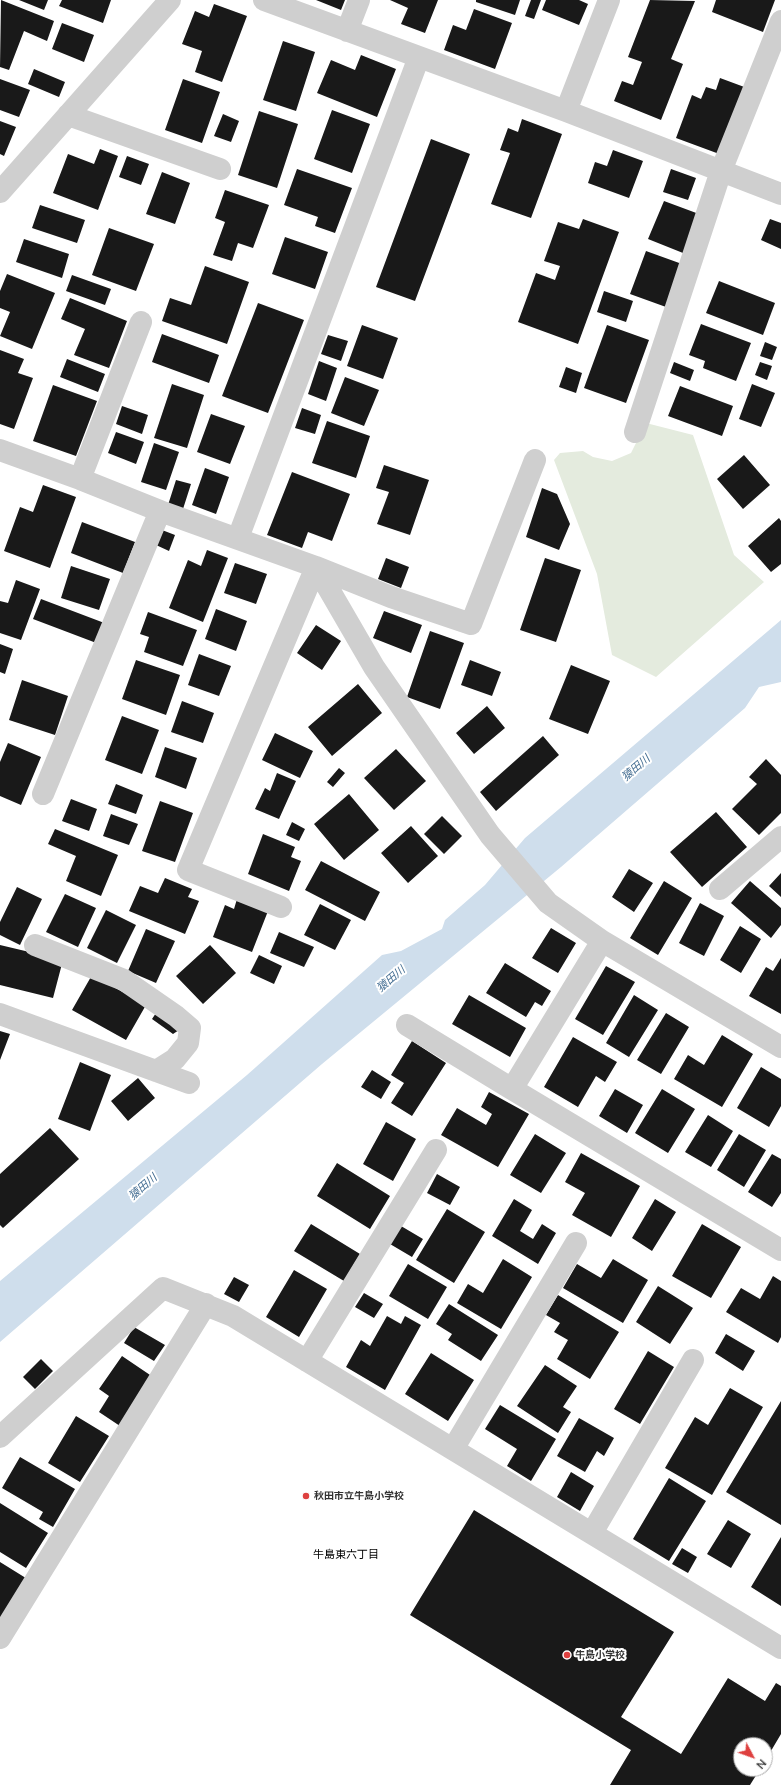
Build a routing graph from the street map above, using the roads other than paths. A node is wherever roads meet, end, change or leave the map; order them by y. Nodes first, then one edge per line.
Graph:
1 (170, 0) edge
2 (264, 0) edge
3 (359, 0) edge
4 (609, 0) edge
5 (781, 21) edge
6 (347, 32) junction
7 (419, 57) junction
8 (566, 111) junction
9 (68, 115) junction
10 (220, 169) dead end
11 (721, 172) junction
12 (0, 192) edge
13 (781, 194) edge
14 (140, 322) dead end
15 (635, 432) dead end
16 (2, 456) edge
17 (534, 460) dead end
18 (80, 479) junction
19 (160, 511) junction
20 (238, 538) junction
21 (316, 567) junction
22 (43, 794) dead end
23 (781, 836) edge
24 (720, 889) dead end
25 (281, 907) dead end
26 (602, 942) junction
27 (35, 946) dead end
28 (0, 1014) edge
29 (407, 1025) dead end
30 (781, 1047) edge
31 (156, 1071) junction
32 (189, 1083) dead end
33 (512, 1089) junction
34 (436, 1150) dead end
35 (576, 1244) dead end
36 (781, 1250) edge
37 (206, 1304) junction
38 (693, 1360) dead end
39 (307, 1361) junction
40 (0, 1437) edge
41 (453, 1449) junction
42 (592, 1533) junction
43 (0, 1638) edge
44 (781, 1648) edge

1 - 9 street
2 - 6 street
3 - 6 street
4 - 8 street
5 - 11 street
6 - 7 street
7 - 8 street
7 - 20 street
8 - 11 street
9 - 10 street
9 - 12 street
11 - 13 street
11 - 15 street
14 - 18 street
16 - 18 street
17 - 21 street
18 - 19 street
19 - 20 street
19 - 22 street
20 - 21 street
21 - 25 street
21 - 26 street
23 - 24 street
26 - 30 street
26 - 33 street
27 - 31 street
28 - 31 street
29 - 33 street
31 - 32 street
33 - 36 street
34 - 39 street
35 - 41 street
37 - 39 street
37 - 40 street
37 - 43 street
38 - 42 street
39 - 41 street
41 - 42 street
42 - 44 street

